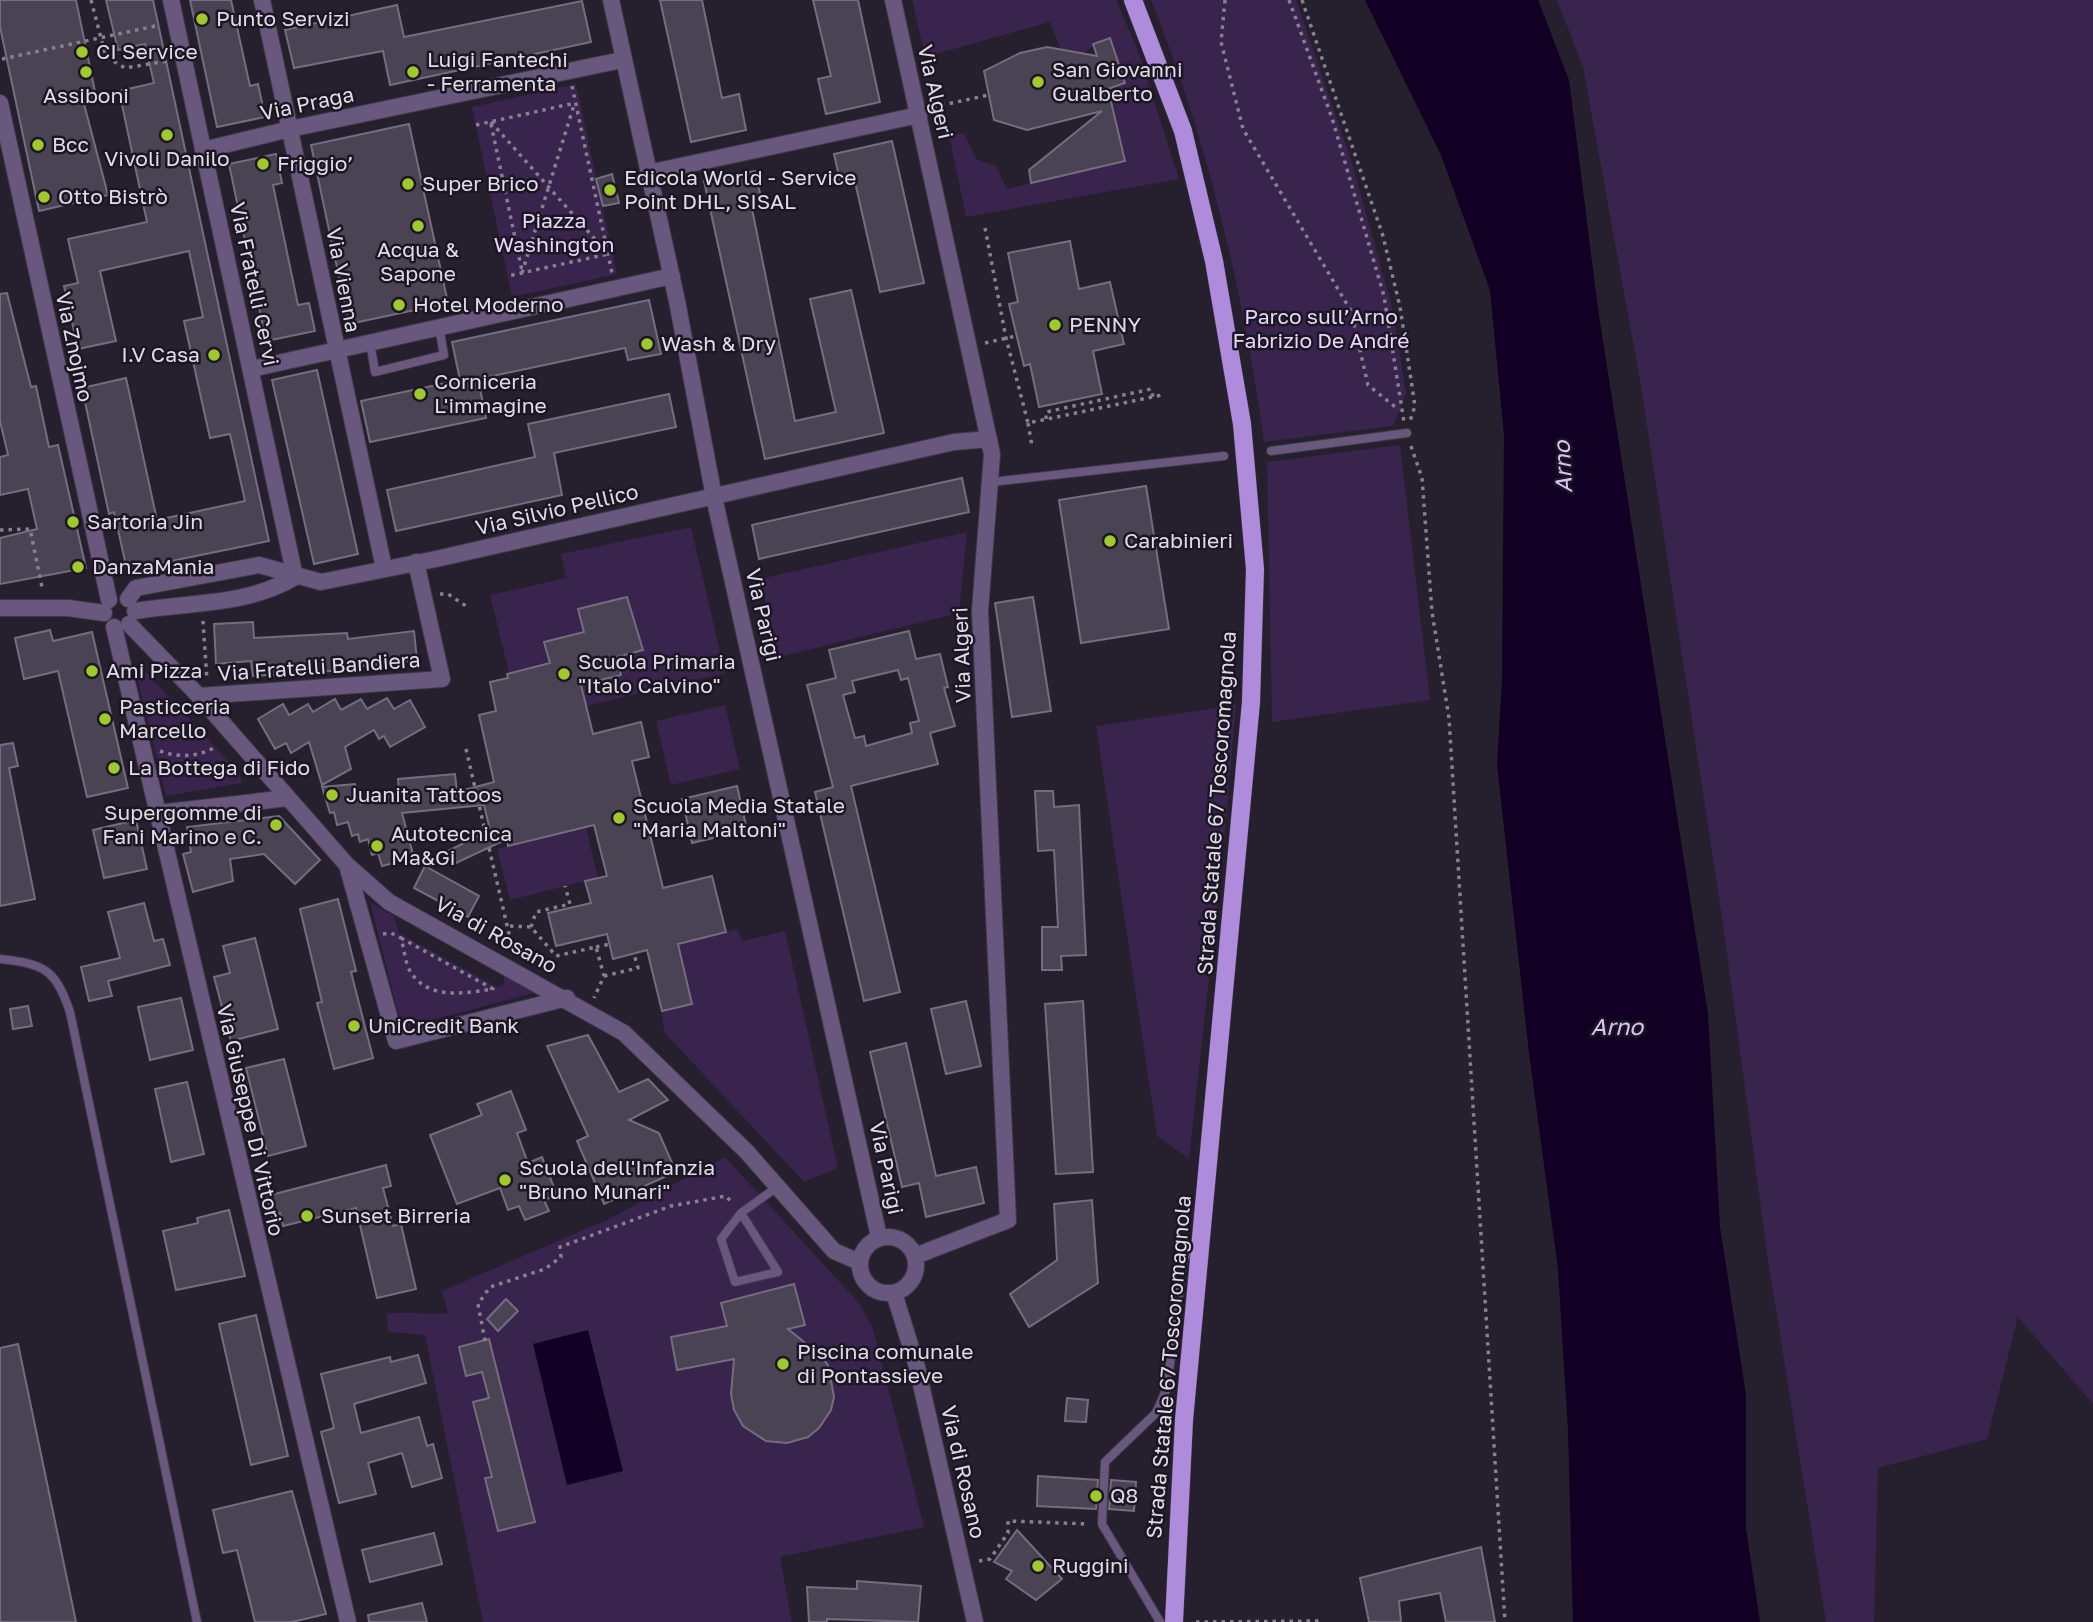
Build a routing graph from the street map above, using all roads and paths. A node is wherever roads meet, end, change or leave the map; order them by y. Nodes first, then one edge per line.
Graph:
1 (91, 0) edge
2 (171, 0) edge
3 (262, 0) edge
4 (611, 0) edge
5 (892, 0) edge
6 (1133, 0) edge
7 (1225, 0) edge
8 (1289, 0) edge
9 (1302, 0) edge
10 (160, 25) dead end
11 (100, 39) junction
12 (2, 59) dead end
13 (169, 60) dead end
14 (622, 60) junction
15 (572, 85) dead end
16 (989, 95) dead end
17 (0, 103) edge
18 (575, 103) junction
19 (925, 111) junction
20 (491, 122) junction
21 (476, 125) dead end
22 (290, 128) junction
23 (203, 150) junction
24 (648, 173) junction
25 (548, 187) junction
26 (985, 228) dead end
27 (608, 254) junction
28 (522, 273) junction
29 (613, 275) dead end
30 (508, 276) dead end
31 (672, 276) junction
32 (439, 327) junction
33 (1016, 335) dead end
34 (1006, 338) junction
35 (370, 342) junction
36 (991, 342) dead end
37 (335, 349) junction
38 (251, 369) junction
39 (1162, 395) dead end
40 (1153, 397) junction
41 (1072, 400) dead end
42 (1073, 407) junction
43 (1401, 411) junction
44 (1046, 419) junction
45 (1028, 423) junction
46 (1406, 433) junction
47 (1032, 446) dead end
48 (991, 447) junction
49 (1271, 451) dead end
50 (1224, 456) dead end
51 (992, 482) junction
52 (714, 497) junction
53 (0, 530) edge
54 (416, 562) junction
55 (384, 568) junction
56 (295, 577) junction
57 (42, 587) dead end
58 (435, 594) dead end
59 (106, 606) junction
60 (466, 606) dead end
61 (0, 608) edge
62 (127, 615) junction
63 (202, 616) dead end
64 (203, 691) junction
65 (217, 746) dead end
66 (152, 748) dead end
67 (466, 749) dead end
68 (288, 798) junction
69 (158, 813) junction
70 (347, 865) junction
71 (565, 886) dead end
72 (510, 926) junction
73 (531, 927) junction
74 (381, 934) dead end
75 (401, 938) junction
76 (610, 944) dead end
77 (596, 947) junction
78 (514, 954) dead end
79 (634, 954) dead end
80 (0, 959) edge
81 (604, 976) junction
82 (493, 989) junction
83 (504, 993) dead end
84 (567, 998) junction
85 (593, 1000) dead end
86 (777, 1188) junction
87 (741, 1213) junction
88 (1201, 1236) junction
89 (879, 1237) junction
90 (915, 1256) junction
91 (859, 1262) junction
92 (894, 1293) junction
93 (485, 1341) dead end
94 (1102, 1524) junction
95 (978, 1561) dead end
96 (1320, 1621) edge
97 (197, 1622) edge
98 (348, 1622) edge
99 (975, 1622) edge
100 (1160, 1622) edge
101 (1174, 1622) edge
102 (1196, 1622) edge
103 (1504, 1622) edge

1 - 11 path
2 - 23 street, Via Fratelli Cervi
3 - 22 street, Via Vienna
4 - 14 street, Via Parigi
5 - 19 street, Via Algeri
6 - 88 main road, Strada Statale 67 Toscoromagnola
7 - 43 path
8 - 43 path
9 - 46 path
10 - 11 path
11 - 12 path
11 - 13 path
14 - 22 street, Via Praga
14 - 24 street, Via Parigi
15 - 18 path
16 - 19 path
17 - 59 street, Via Znojmo
18 - 20 path
18 - 25 path
18 - 27 path
19 - 24 street
19 - 48 street, Via Algeri
20 - 21 path
20 - 25 path
20 - 28 path
22 - 23 street, Via Praga
22 - 37 street, Via Vienna
23 - 38 street, Via Fratelli Cervi
24 - 31 street, Via Parigi
25 - 27 path
25 - 28 path
26 - 34 path
27 - 28 path
27 - 29 path
28 - 30 path
31 - 32 street
31 - 52 street, Via Parigi
32 - 35 street
32 - 35 lane
33 - 34 path
34 - 36 path
34 - 45 path
35 - 37 street
37 - 38 street
37 - 55 street, Via Vienna
38 - 56 street, Via Fratelli Cervi
39 - 40 path
40 - 42 path
40 - 44 path
41 - 42 path
42 - 44 path
43 - 46 path
44 - 45 path
45 - 47 path
46 - 49 lane
46 - 103 path
48 - 51 street, Via Algeri
48 - 52 street, Via Silvio Pellico
50 - 51 lane
51 - 90 street, Via Algeri
52 - 54 street, Via Silvio Pellico
52 - 89 street, Via Parigi
53 - 57 path
54 - 55 street, Via Silvio Pellico
54 - 64 street, Via Fratelli Bandiera
55 - 56 street, Via Silvio Pellico
56 - 62 street
56 - 62 street, Via Silvio Pellico
58 - 60 path
59 - 61 street
59 - 62 street
59 - 62 street
62 - 64 street, Via di Rosano
62 - 69 street, Via Giuseppe Di Vittorio
63 - 64 path
64 - 68 street, Via di Rosano
65 - 66 path
67 - 72 path
68 - 69 street
68 - 70 street, Via di Rosano
69 - 98 street, Via Giuseppe Di Vittorio
70 - 84 street, Via di Rosano
70 - 84 street
71 - 73 path
72 - 73 path
72 - 78 path
73 - 77 path
74 - 75 path
75 - 82 path
75 - 82 path
76 - 77 path
77 - 81 path
79 - 81 path
80 - 97 lane
81 - 85 path
82 - 83 path
84 - 86 street, Via di Rosano
86 - 87 lane
86 - 91 street, Via di Rosano
87 - 87 lane
87 - 93 path
88 - 94 lane
88 - 101 main road, Strada Statale 67 Toscoromagnola
89 - 90 street
89 - 91 street
90 - 92 street
91 - 92 street, Via di Rosano
92 - 99 street, Via di Rosano
94 - 95 path
94 - 100 lane
96 - 102 path

